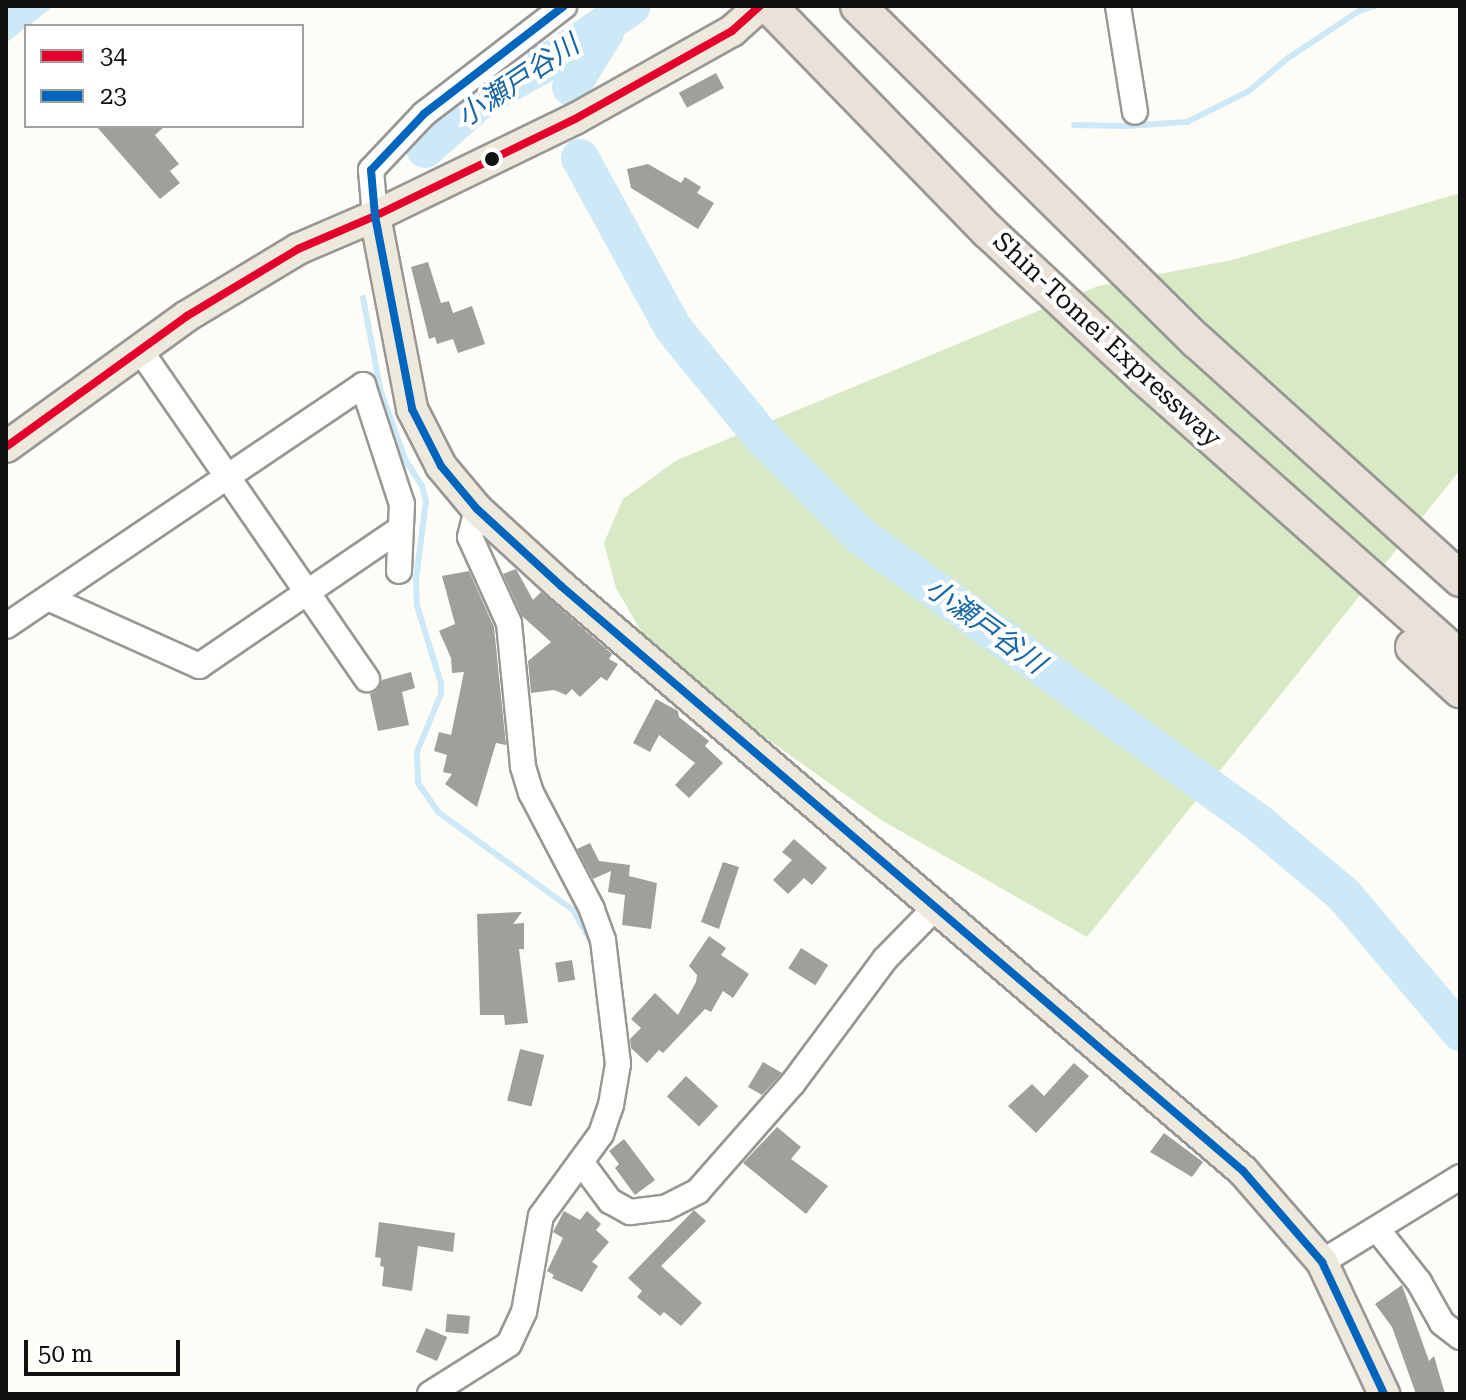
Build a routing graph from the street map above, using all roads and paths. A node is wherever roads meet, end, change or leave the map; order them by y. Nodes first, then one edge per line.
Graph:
1 (564, 6) edge
2 (760, 6) edge
3 (769, 6) edge
4 (858, 6) edge
5 (1118, 6) edge
6 (1135, 112) dead end
7 (375, 216) junction
8 (140, 350) junction
9 (1145, 378) junction
10 (6, 447) edge
11 (228, 476) junction
12 (477, 509) junction
13 (400, 529) junction
14 (399, 571) dead end
15 (1460, 579) edge
16 (307, 591) junction
17 (48, 598) junction
18 (6, 626) edge
19 (1460, 658) edge
20 (367, 679) dead end
21 (1460, 690) edge
22 (936, 907) junction
23 (581, 1162) junction
24 (1460, 1177) edge
25 (1377, 1229) junction
26 (1322, 1262) junction
27 (1460, 1337) edge
28 (430, 1394) edge
29 (1384, 1394) edge

1 - 7 street
2 - 7 main road
3 - 9 highway, Shin-Tomei Expressway
4 - 15 highway
5 - 6 street
7 - 8 main road
7 - 12 main road
8 - 10 main road
8 - 11 street
9 - 19 highway, Shin-Tomei Expressway
9 - 21 highway
11 - 13 street
11 - 16 street
11 - 17 street
12 - 22 main road
12 - 23 street
13 - 14 street
13 - 16 street
16 - 17 street
16 - 20 street
17 - 18 street
22 - 23 street
22 - 26 main road
23 - 28 street
24 - 25 street
25 - 26 street
25 - 27 street
26 - 29 main road

